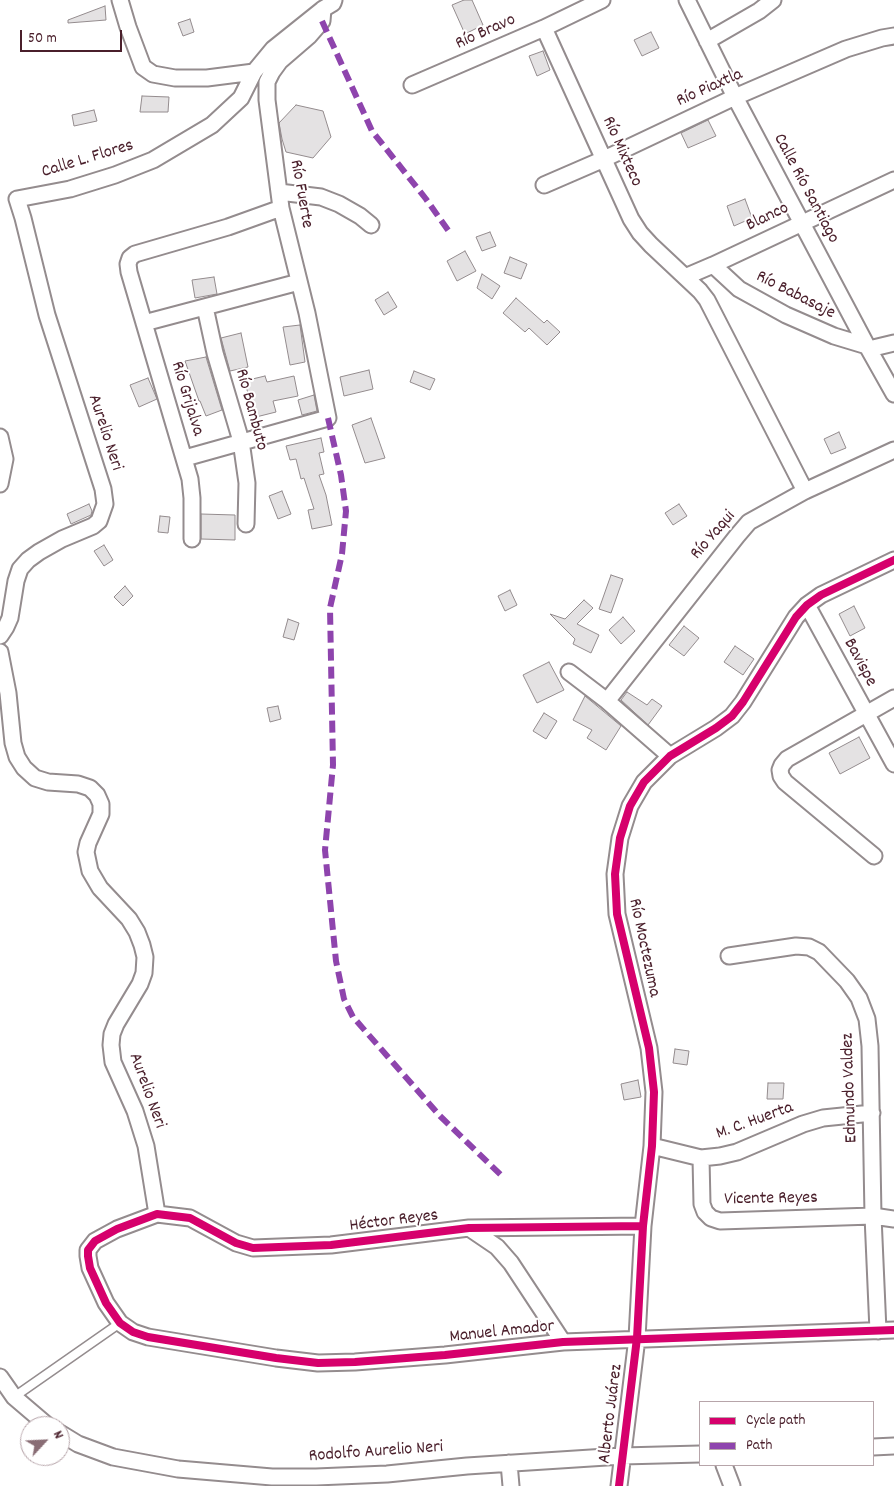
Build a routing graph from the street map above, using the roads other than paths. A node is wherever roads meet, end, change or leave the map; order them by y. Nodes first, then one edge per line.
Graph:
1 (120, 0) edge
2 (602, 0) edge
3 (687, 0) edge
4 (774, 0) edge
5 (328, 5) edge
6 (544, 28) junction
7 (894, 36) edge
8 (707, 41) junction
9 (254, 72) junction
10 (412, 85) dead end
11 (736, 97) junction
12 (604, 159) junction
13 (894, 180) edge
14 (544, 185) dead end
15 (279, 192) junction
16 (17, 199) joint
17 (281, 208) junction
18 (802, 223) junction
19 (371, 225) dead end
20 (713, 266) junction
21 (685, 277) junction
22 (299, 282) junction
23 (204, 307) junction
24 (144, 323) junction
25 (894, 343) edge
26 (868, 347) junction
27 (894, 394) edge
28 (0, 437) edge
29 (241, 441) junction
30 (894, 450) edge
31 (185, 458) junction
32 (0, 484) edge
33 (805, 491) junction
34 (246, 524) dead end
35 (192, 539) dead end
36 (893, 561) edge
37 (807, 605) junction
38 (0, 636) edge
39 (0, 652) edge
40 (569, 672) dead end
41 (894, 698) edge
42 (607, 701) junction
43 (866, 714) junction
44 (670, 756) junction
45 (894, 764) edge
46 (874, 856) dead end
47 (729, 956) dead end
48 (872, 1113) junction
49 (652, 1146) junction
50 (701, 1158) junction
51 (157, 1214) junction
52 (873, 1216) junction
53 (894, 1219) edge
54 (643, 1226) junction
55 (468, 1228) junction
56 (120, 1323) junction
57 (894, 1330) edge
58 (878, 1331) junction
59 (637, 1338) junction
60 (564, 1342) junction
61 (0, 1377) edge
62 (14, 1397) junction
63 (36, 1416) edge
64 (70, 1439) edge
65 (894, 1446) edge
66 (874, 1447) edge
67 (699, 1454) edge
68 (622, 1456) junction
69 (509, 1463) junction
70 (724, 1466) edge
71 (511, 1486) edge
72 (619, 1486) edge
73 (732, 1486) edge

1 - 9 street
2 - 6 street, Río Bravo
3 - 8 street, Calle Río Santiago
4 - 8 street
5 - 9 street, Calle L. Flores
5 - 15 street, Río Fuerte
6 - 10 street, Río Bravo
6 - 12 street, Río Mixteco
7 - 11 street, Río Piaxtla
8 - 11 street, Calle Río Santiago
9 - 16 street, Calle L. Flores
11 - 12 street, Río Piaxtla
11 - 18 street, Calle Río Santiago
12 - 14 street, Río Piaxtla
12 - 21 street, Río Mixteco
13 - 18 street, Blanco
15 - 17 street, Río Fuerte
15 - 19 street
16 - 38 street, Aurelio Neri
17 - 22 street, Río Fuerte
17 - 24 street, Río Grijalva
18 - 20 street, Blanco
18 - 26 street, Calle Río Santiago
20 - 21 street, Blanco
20 - 26 street, Río Babasaje
21 - 33 street, Río Mixteco
22 - 23 street
22 - 29 street, Río Fuerte
23 - 24 street
23 - 29 street, Río Bambuto
24 - 31 street, Río Grijalva
25 - 26 street
26 - 27 street, Calle Río Santiago
28 - 32 street
29 - 31 street
29 - 34 street, Río Bambuto
30 - 33 street, Río Yaqui
31 - 35 street, Río Grijalva
33 - 42 street, Río Yaqui
36 - 37 street, Río Moctezuma
37 - 43 street, Bavispe
37 - 44 street, Río Moctezuma
39 - 51 street, Aurelio Neri
40 - 42 street
41 - 43 street
42 - 44 street
43 - 45 street, Bavispe
43 - 46 street
44 - 49 street, Río Moctezuma
47 - 48 street, Edmundo Valdez
48 - 50 street, M. C. Huerta
48 - 52 street, Edmundo Valdez
49 - 50 street, M. C. Huerta
49 - 54 street, Río Moctezuma
50 - 52 street, Vicente Reyes
51 - 55 street, Héctor Reyes
51 - 56 street
52 - 53 street, Vicente Reyes
52 - 58 street, Edmundo Valdez
54 - 55 street, Héctor Reyes
54 - 59 street, Alberto Juárez
55 - 60 street
56 - 60 street, Manuel Amador
56 - 62 lane
57 - 58 street, Manuel Amador
58 - 59 street, Manuel Amador
59 - 60 street, Manuel Amador
59 - 68 street, Alberto Juárez
61 - 62 street
62 - 63 street
64 - 69 street, Rodolfo Aurelio Neri
65 - 66 street
67 - 68 street, Rodolfo Aurelio Neri
68 - 69 street, Rodolfo Aurelio Neri
68 - 72 street, Alberto Juárez
69 - 71 street
70 - 73 street

